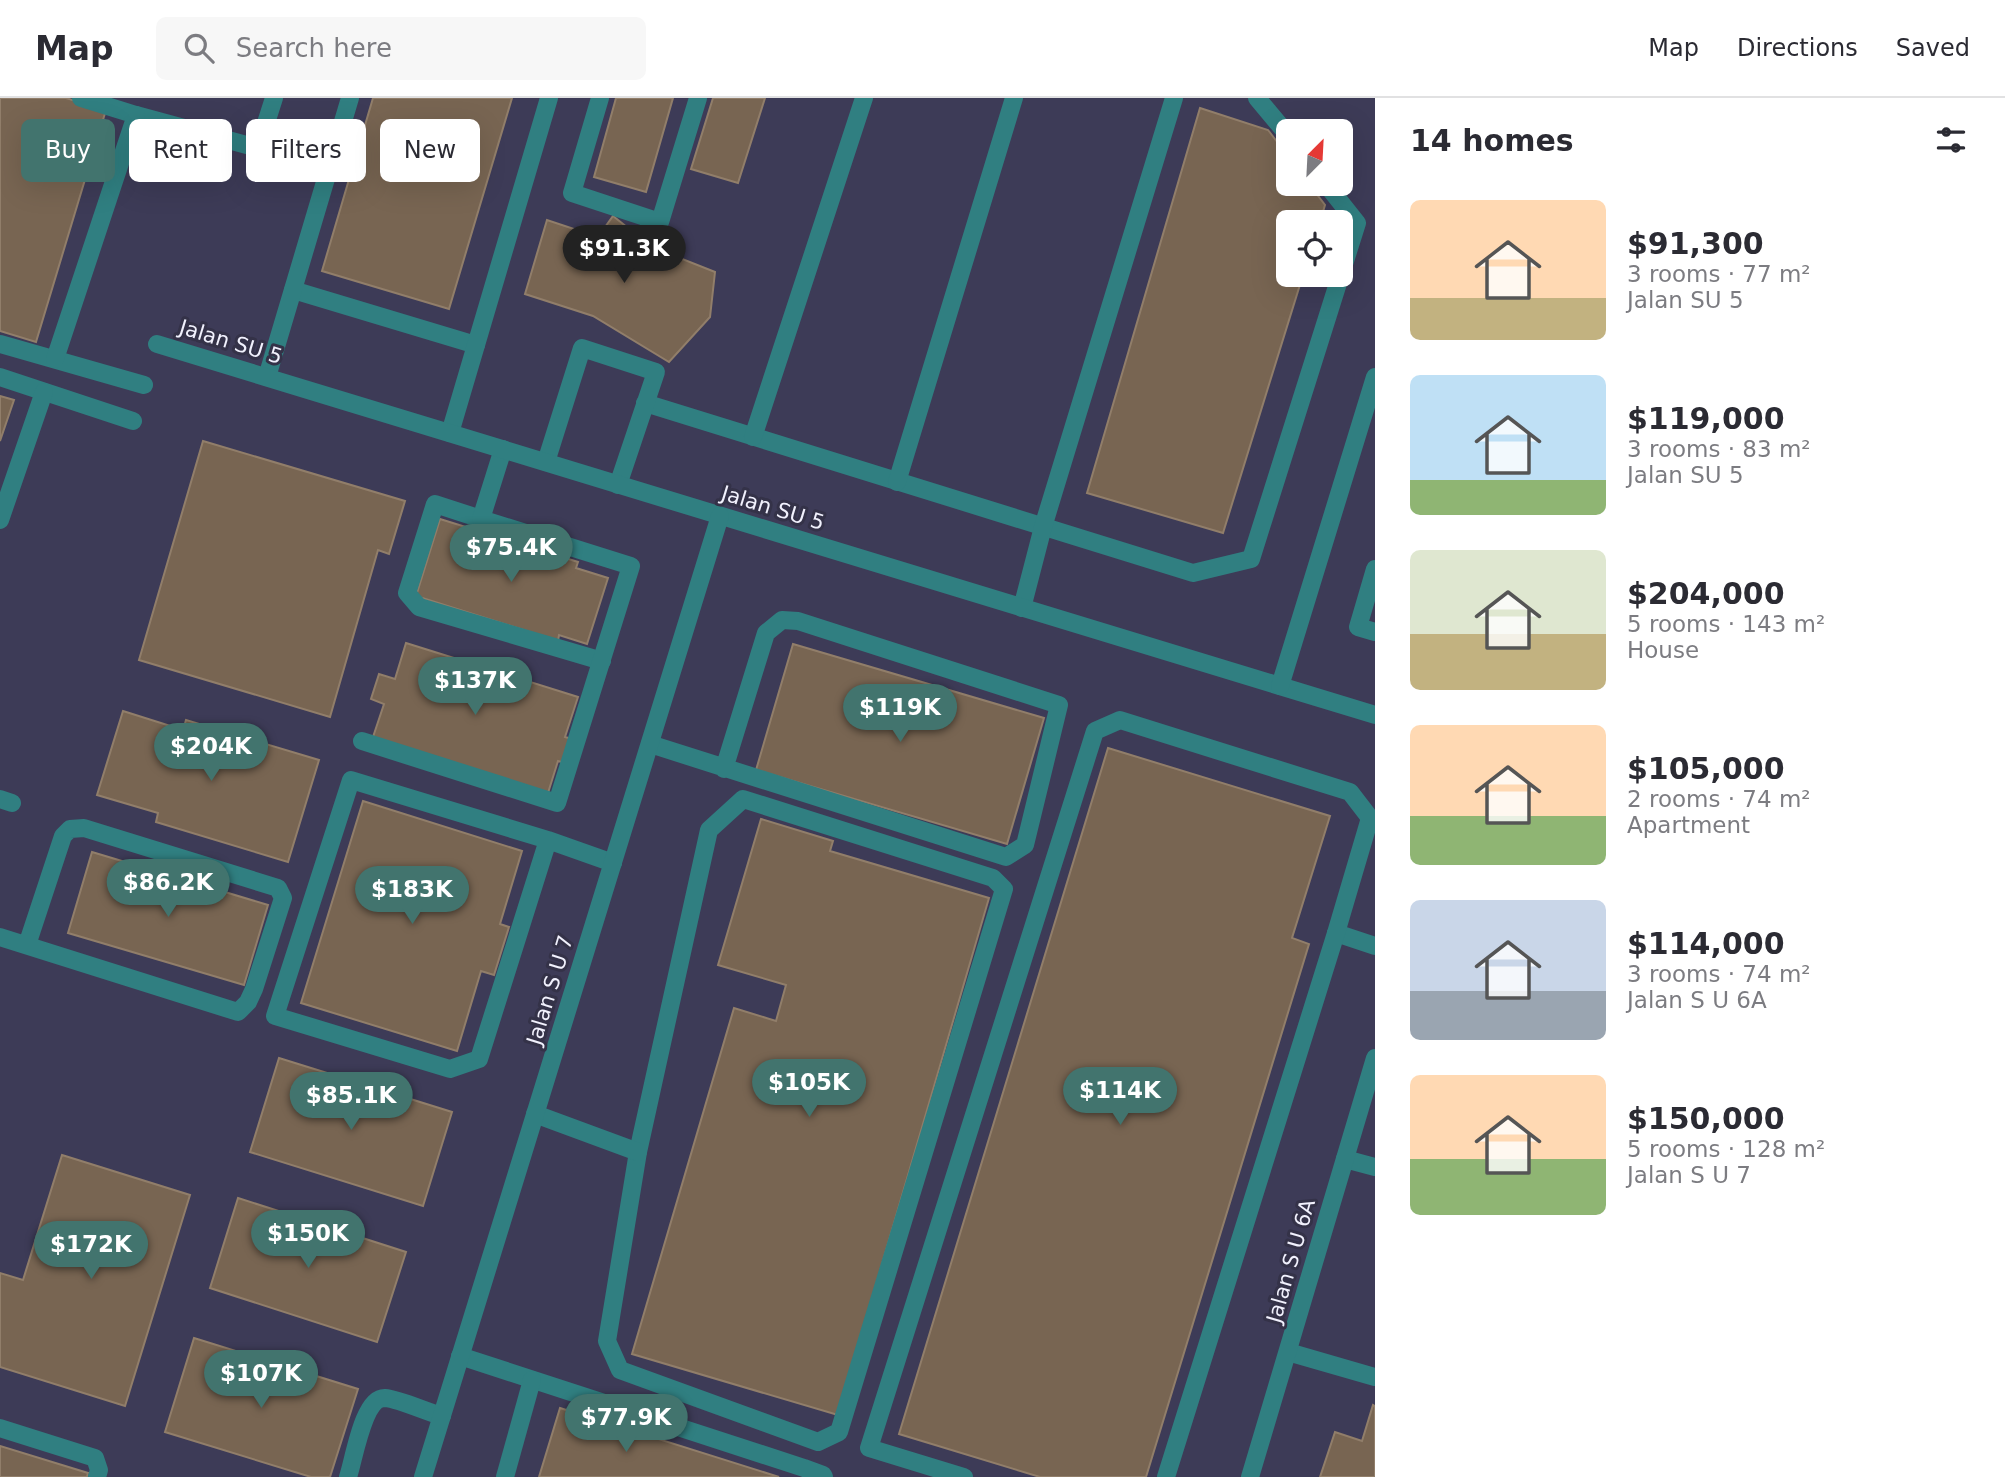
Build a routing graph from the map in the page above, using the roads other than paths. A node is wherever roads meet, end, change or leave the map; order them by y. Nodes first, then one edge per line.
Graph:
1 (81, 98) edge
2 (274, 98) edge
3 (350, 98) edge
4 (549, 98) edge
5 (600, 98) edge
6 (698, 98) edge
7 (864, 98) edge
8 (1014, 98) edge
9 (1174, 98) edge
10 (1257, 98) edge
11 (136, 115) junction
12 (1276, 121) edge
13 (1336, 196) edge
14 (293, 290) junction
15 (0, 344) edge
16 (157, 344) dead end
17 (476, 345) junction
18 (55, 359) junction
19 (0, 377) edge
20 (267, 377) junction
21 (1375, 377) edge
22 (144, 385) dead end
23 (44, 392) junction
24 (645, 403) junction
25 (133, 421) dead end
26 (450, 433) junction
27 (753, 437) junction
28 (503, 449) junction
29 (546, 462) junction
30 (897, 482) junction
31 (618, 485) junction
32 (720, 516) junction
33 (481, 519) junction
34 (0, 520) edge
35 (1042, 527) junction
36 (1375, 569) edge
37 (1022, 608) junction
38 (1375, 632) edge
39 (602, 661) junction
40 (1280, 687) junction
41 (1375, 715) edge
42 (362, 741) dead end
43 (650, 744) junction
44 (724, 769) junction
45 (548, 840) junction
46 (613, 863) junction
47 (1336, 933) junction
48 (0, 937) edge
49 (27, 945) junction
50 (1375, 946) edge
51 (1375, 1058) edge
52 (535, 1114) junction
53 (638, 1152) junction
54 (1345, 1159) junction
55 (1375, 1167) edge
56 (1288, 1352) junction
57 (460, 1356) junction
58 (1374, 1374) edge
59 (532, 1380) junction
60 (442, 1416) junction
61 (0, 1428) edge
62 (97, 1477) edge
63 (348, 1477) edge
64 (423, 1477) edge
65 (505, 1477) edge
66 (824, 1477) edge
67 (964, 1477) edge
68 (1166, 1477) edge
69 (1250, 1477) edge

1 - 11 street
2 - 11 street
3 - 14 street
4 - 17 street
5 - 6 street
7 - 27 street
8 - 30 street
9 - 35 street
10 - 12 street
11 - 18 street
13 - 35 street
14 - 17 street
14 - 20 street
15 - 18 street
16 - 20 street, Jalan SU 5
17 - 26 street
18 - 22 street
19 - 23 street
20 - 26 street, Jalan SU 5
21 - 40 street
23 - 25 street
23 - 34 street
24 - 27 street
24 - 29 street
24 - 31 street
26 - 28 street, Jalan SU 5
27 - 30 street
28 - 29 street, Jalan SU 5
28 - 33 street
29 - 31 street, Jalan SU 5
30 - 35 street
31 - 32 street, Jalan SU 5
32 - 37 street, Jalan SU 5
32 - 43 street, Jalan S U 7
33 - 39 street
33 - 39 street
35 - 37 street
36 - 38 street
37 - 40 street, Jalan SU 5
39 - 42 street
40 - 41 street, Jalan SU 5
43 - 44 street
43 - 46 street, Jalan S U 7
44 - 44 street
45 - 45 street
45 - 46 street
46 - 52 street, Jalan S U 7
47 - 50 street
47 - 67 street
47 - 68 street
48 - 49 street
49 - 49 street
51 - 54 street, Jalan S U 6A
52 - 53 street
52 - 57 street, Jalan S U 7
53 - 53 street
54 - 55 street
54 - 56 street, Jalan S U 6A
56 - 58 street
56 - 69 street, Jalan S U 6A
57 - 59 street
57 - 60 street, Jalan S U 7
59 - 65 street
59 - 66 street
60 - 63 street
60 - 64 street, Jalan S U 7
61 - 62 street

